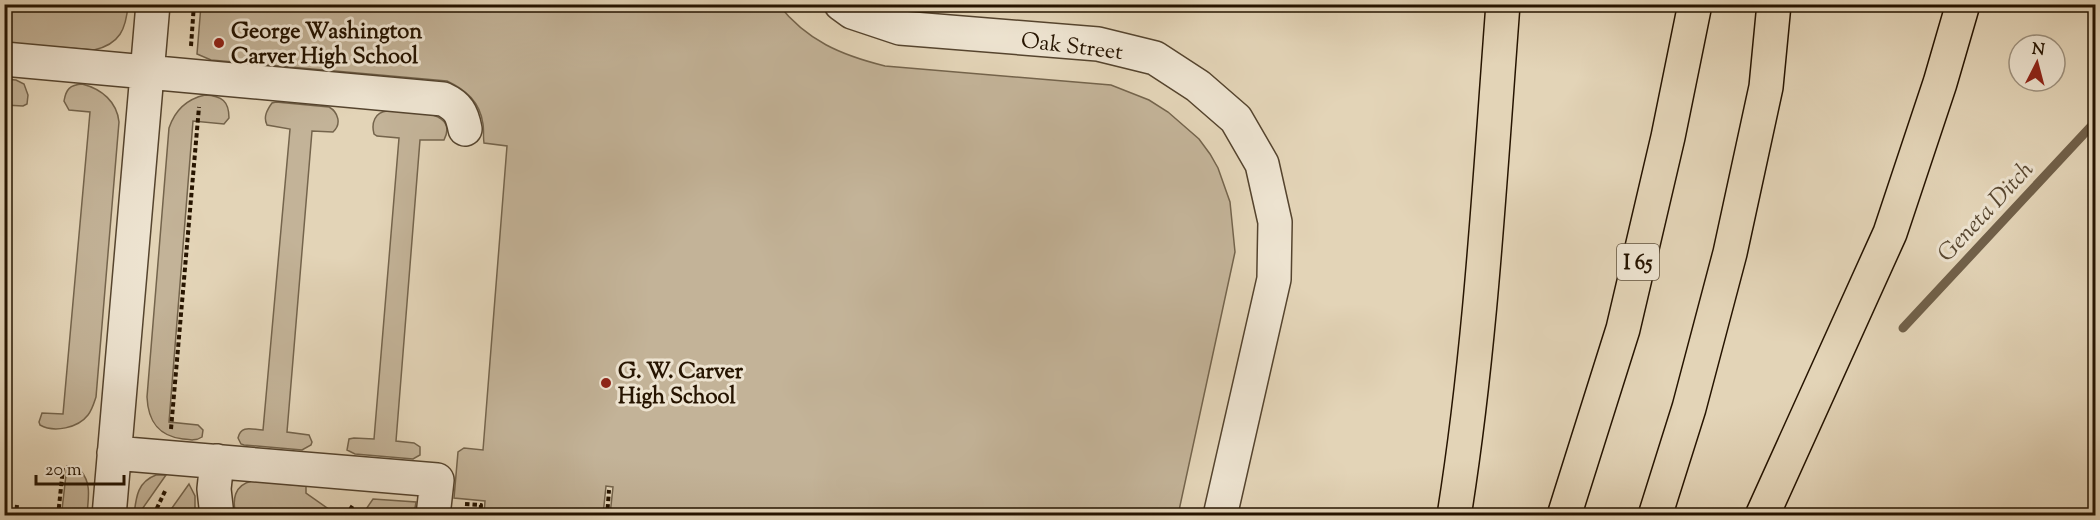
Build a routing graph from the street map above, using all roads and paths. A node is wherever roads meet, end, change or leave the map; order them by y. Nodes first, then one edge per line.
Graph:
1 (153, 4) edge
2 (194, 4) edge
3 (841, 4) edge
4 (1503, 4) edge
5 (1695, 4) edge
6 (1773, 4) edge
7 (1963, 4) edge
8 (4, 59) edge
9 (193, 62) junction
10 (147, 72) junction
11 (465, 129) dead end
12 (114, 453) junction
13 (171, 458) junction
14 (217, 462) junction
15 (63, 468) dead end
16 (609, 490) dead end
17 (17, 505) dead end
18 (16, 516) edge
19 (58, 516) edge
20 (109, 516) edge
21 (159, 516) edge
22 (217, 516) edge
23 (434, 516) edge
24 (607, 516) edge
25 (1220, 516) edge
26 (1454, 516) edge
27 (1564, 516) edge
28 (1655, 516) edge
29 (1762, 516) edge

1 - 10 street
2 - 9 path
3 - 25 street, Oak Street
4 - 26 highway
5 - 27 highway, I 65
6 - 28 highway
7 - 29 highway
8 - 10 street
9 - 10 street
9 - 11 street
9 - 13 path
10 - 12 street
12 - 13 street
12 - 20 street
13 - 14 street
13 - 21 path
14 - 22 street
14 - 23 street
15 - 19 path
16 - 24 path
17 - 18 path

